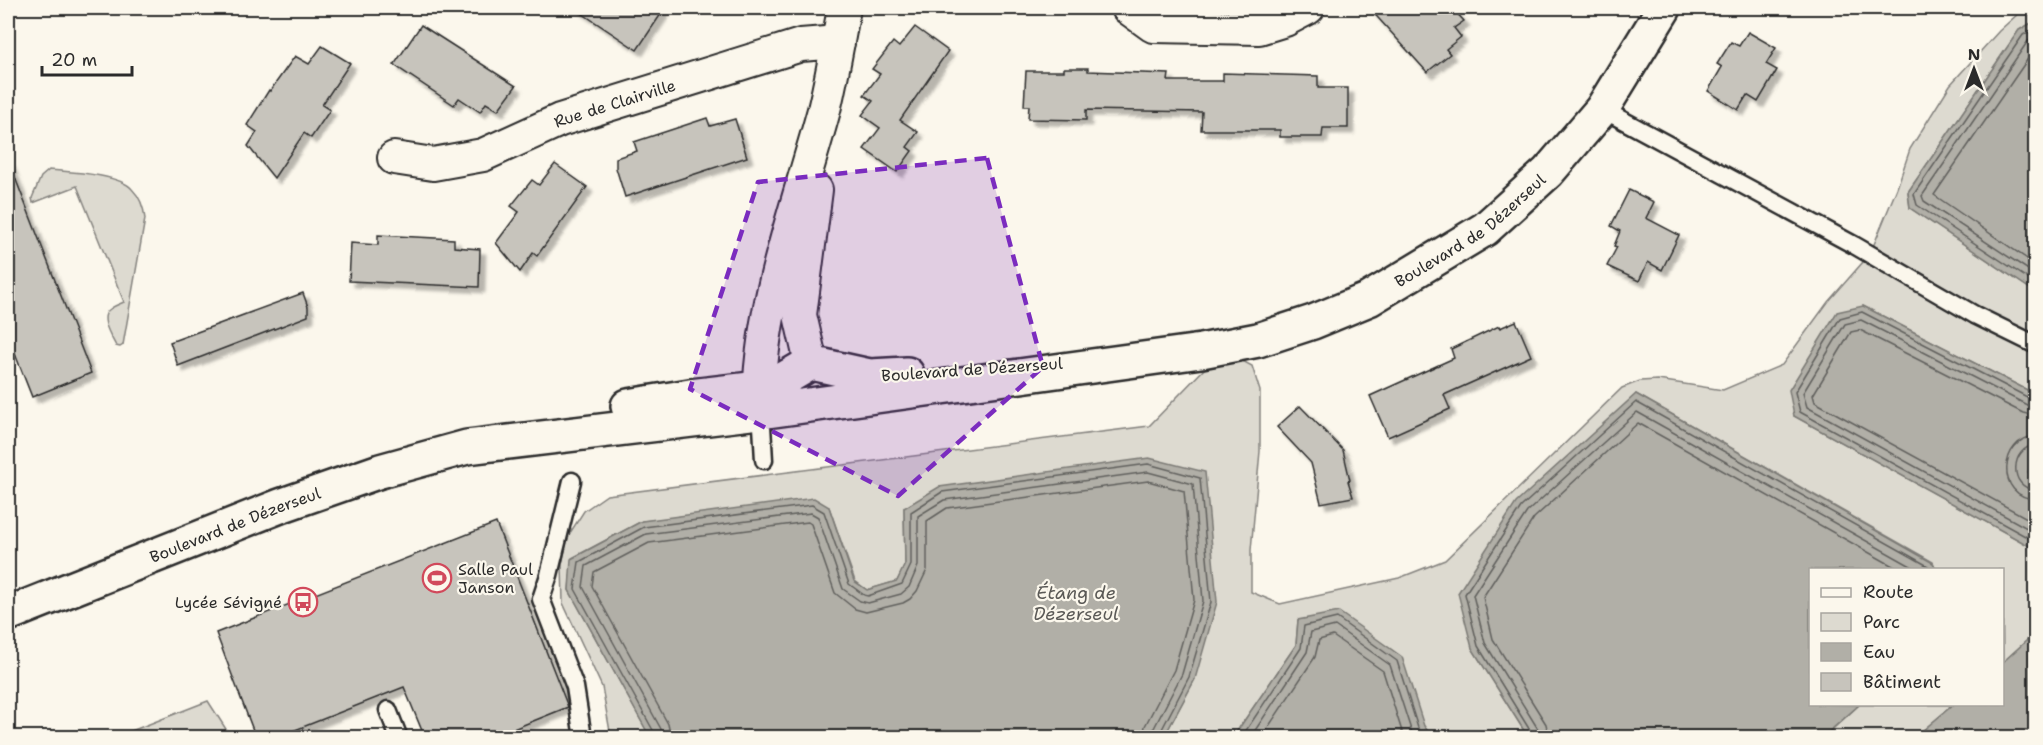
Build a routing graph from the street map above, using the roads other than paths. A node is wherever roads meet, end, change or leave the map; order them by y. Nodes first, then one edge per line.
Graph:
1 (844, 8) edge
2 (1128, 8) edge
3 (1308, 8) edge
4 (1664, 8) edge
5 (838, 42) junction
6 (824, 109) junction
7 (1602, 109) junction
8 (394, 158) dead end
9 (2036, 345) edge
10 (1202, 351) junction
11 (811, 363) junction
12 (759, 400) junction
13 (764, 460) dead end
14 (572, 481) dead end
15 (8, 614) edge
16 (388, 710) dead end
17 (399, 738) edge
18 (583, 738) edge

1 - 5 street
2 - 3 street
4 - 7 street, Boulevard de Dézerseul
5 - 6 street
5 - 8 street, Rue de Clairville
6 - 11 street
6 - 12 street
7 - 9 lane
7 - 10 street, Boulevard de Dézerseul
10 - 11 street, Boulevard de Dézerseul
10 - 12 street, Boulevard de Dézerseul
11 - 12 street, Boulevard de Dézerseul
12 - 13 lane
12 - 15 street, Boulevard de Dézerseul
14 - 18 lane
16 - 17 lane

